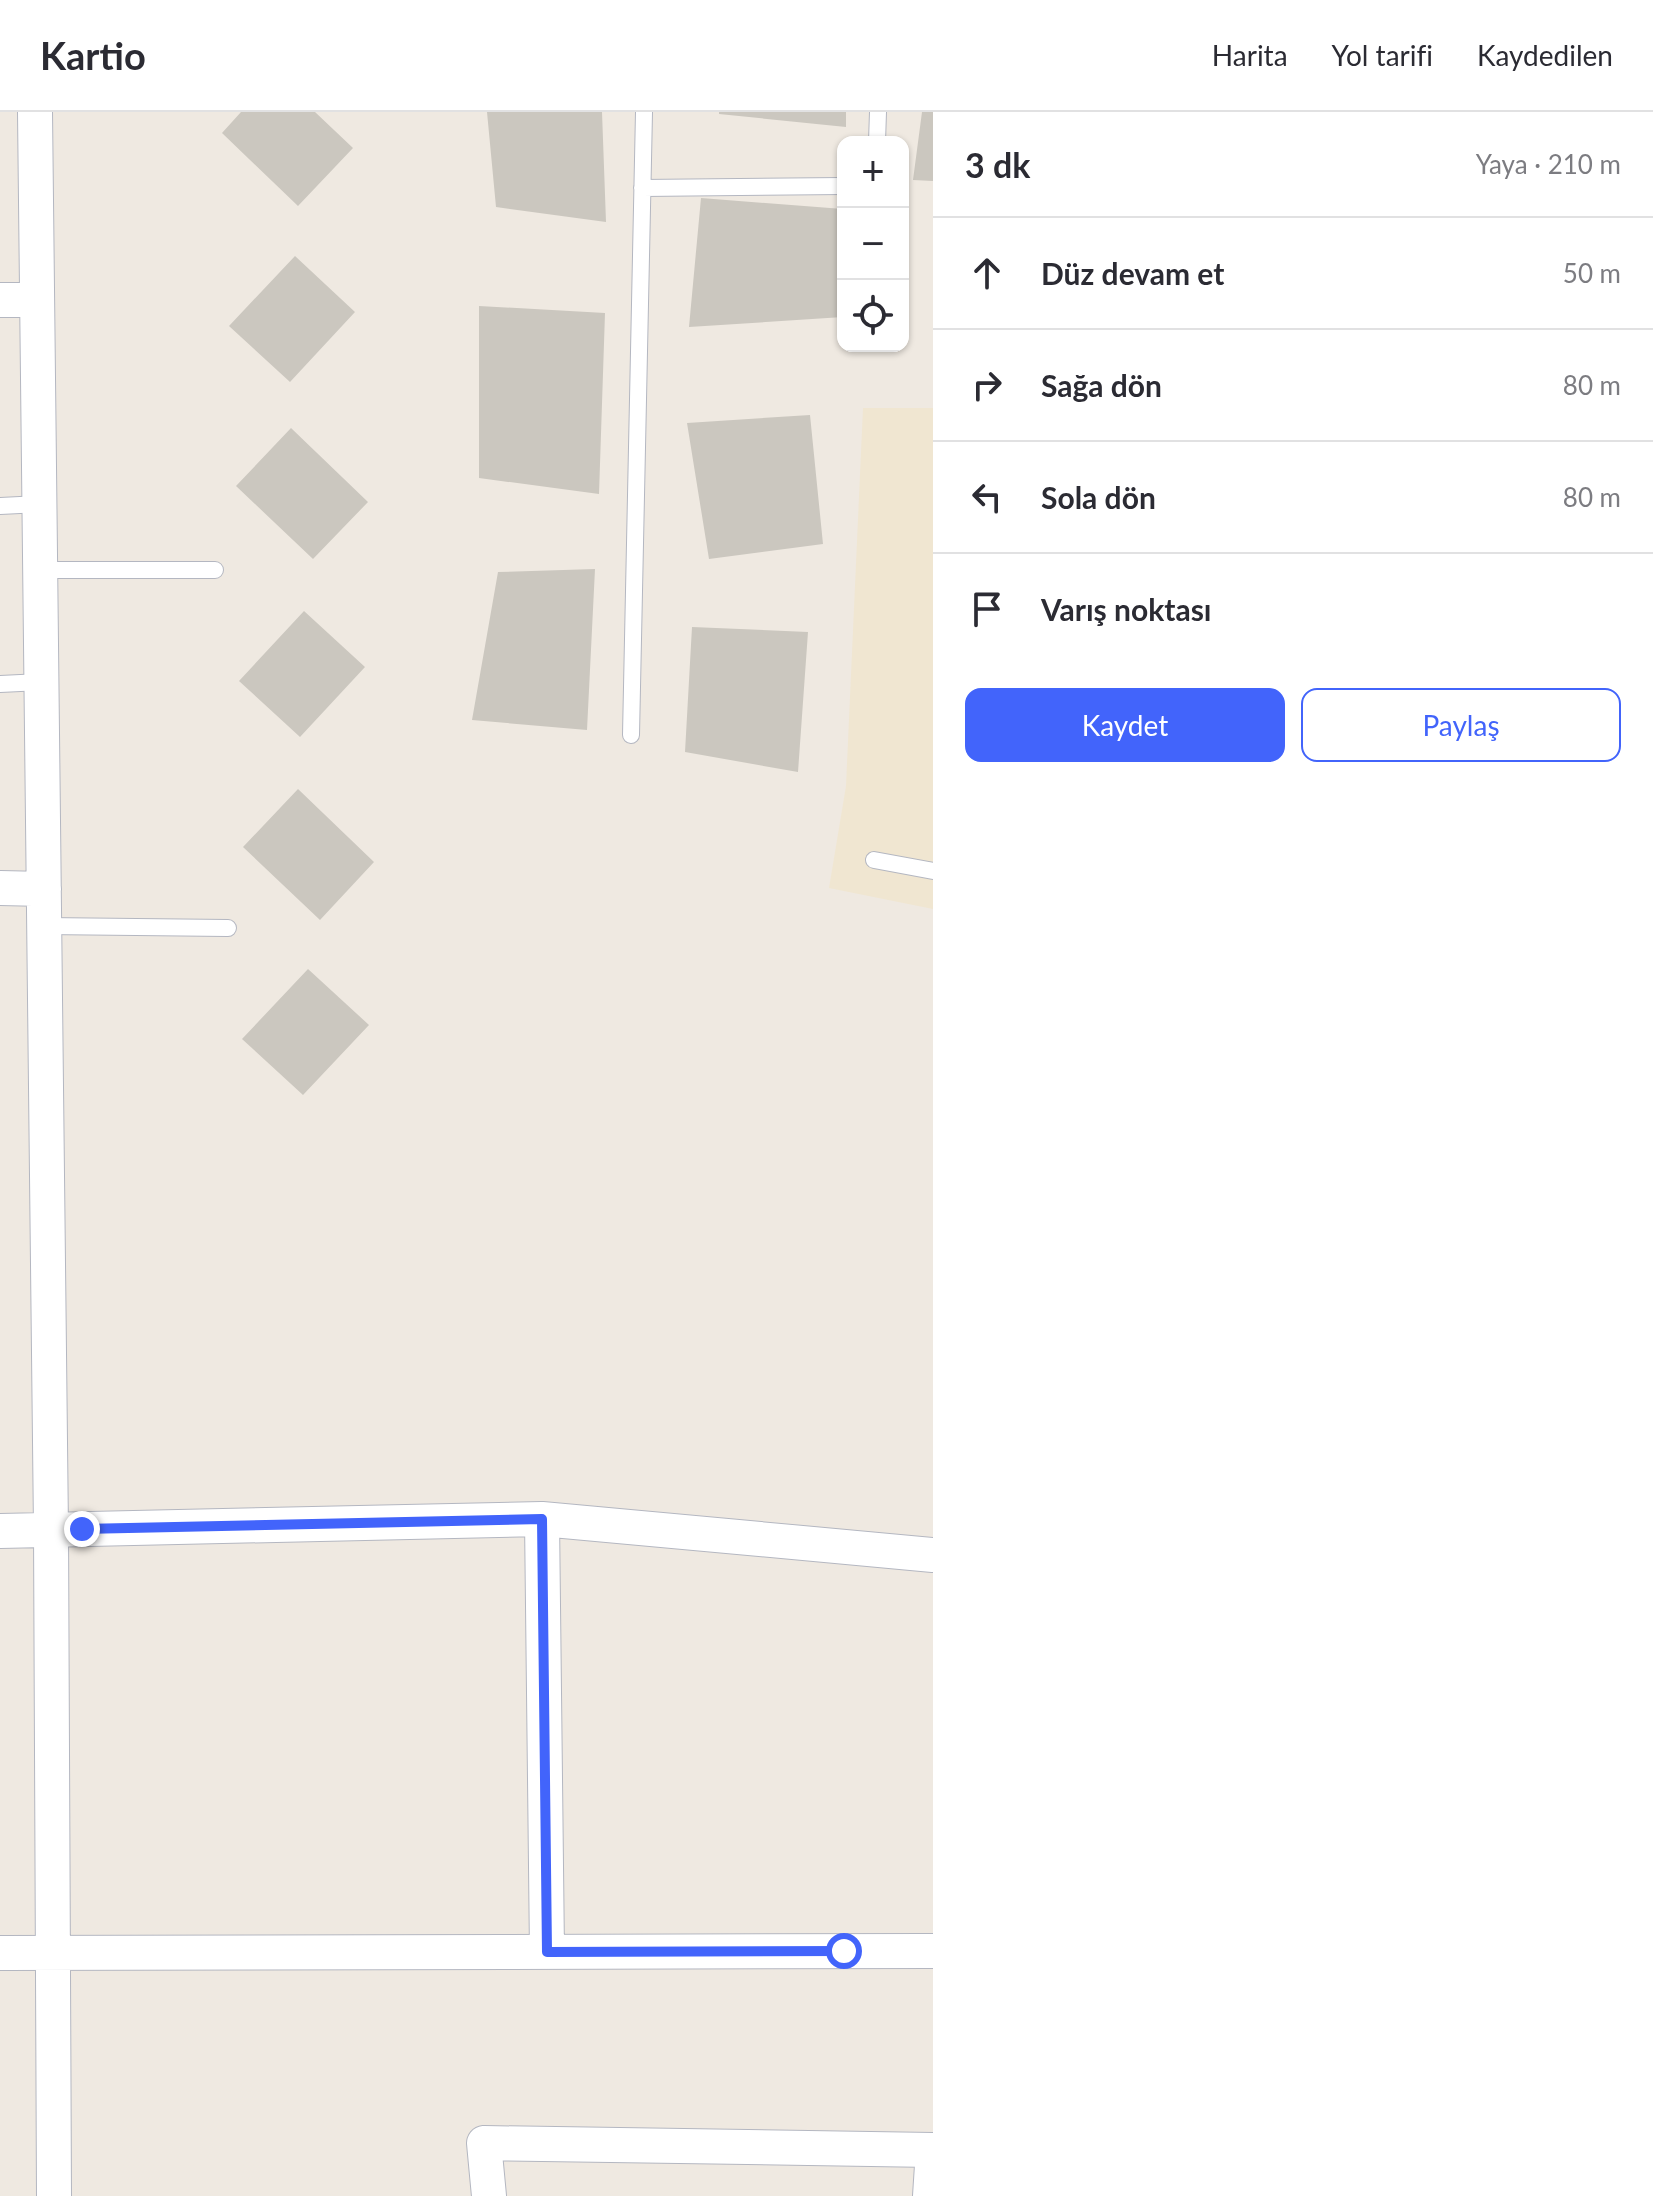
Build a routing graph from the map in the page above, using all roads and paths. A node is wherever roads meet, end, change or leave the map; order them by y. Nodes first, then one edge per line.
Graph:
1 (35, 112) edge
2 (644, 112) edge
3 (878, 112) edge
4 (877, 136) edge
5 (837, 186) edge
6 (642, 188) junction
7 (0, 300) edge
8 (37, 300) junction
9 (40, 504) junction
10 (0, 506) edge
11 (40, 570) junction
12 (215, 570) dead end
13 (41, 682) junction
14 (0, 684) edge
15 (631, 735) dead end
16 (874, 860) dead end
17 (933, 871) edge
18 (0, 888) edge
19 (44, 889) junction
20 (44, 926) junction
21 (228, 928) dead end
22 (542, 1519) junction
23 (51, 1530) junction
24 (0, 1531) edge
25 (933, 1555) edge
26 (933, 1951) edge
27 (53, 1952) junction
28 (547, 1952) junction
29 (0, 1953) edge
30 (933, 2150) edge
31 (54, 2196) edge
32 (489, 2196) edge
33 (930, 2196) edge

1 - 8 street
2 - 6 lane
3 - 4 lane
5 - 6 lane
6 - 15 lane
7 - 8 street
8 - 9 street
9 - 10 lane
9 - 11 street
11 - 12 lane
11 - 13 street
13 - 14 lane
13 - 19 street
16 - 17 lane
18 - 19 street
19 - 20 street
20 - 21 lane
20 - 23 street
22 - 23 street
22 - 25 street
22 - 28 street
23 - 24 street
23 - 27 street
26 - 28 street
27 - 28 street
27 - 29 street
27 - 31 street
30 - 32 street
30 - 33 street

